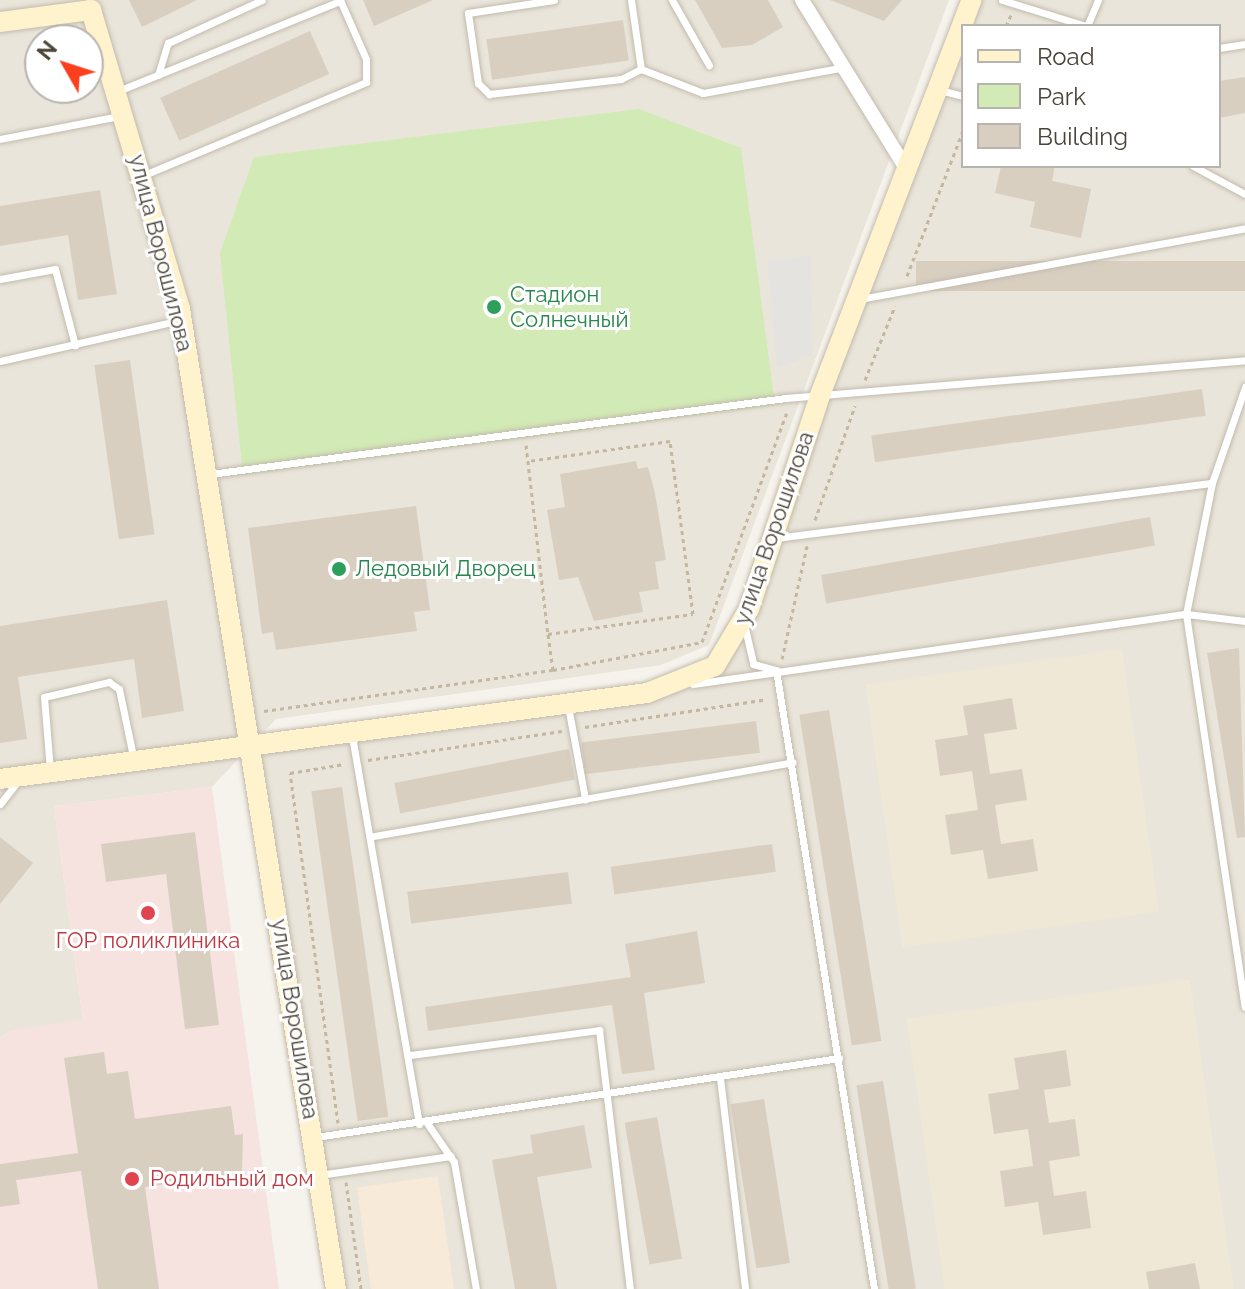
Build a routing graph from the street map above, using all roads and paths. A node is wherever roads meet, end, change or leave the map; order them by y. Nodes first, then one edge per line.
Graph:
1 (262, 0) edge
2 (340, 0) edge
3 (554, 0) edge
4 (631, 0) edge
5 (672, 0) edge
6 (802, 0) edge
7 (972, 0) edge
8 (1002, 0) edge
9 (1098, 0) edge
10 (90, 5) edge
11 (0, 22) edge
12 (963, 24) edge
13 (1080, 24) edge
14 (1088, 24) edge
15 (961, 29) edge
16 (1245, 44) edge
17 (1221, 48) edge
18 (709, 65) dead end
19 (844, 67) junction
20 (641, 69) junction
21 (158, 75) junction
22 (938, 89) junction
23 (116, 92) junction
24 (961, 95) edge
25 (124, 115) junction
26 (0, 139) edge
27 (1197, 168) edge
28 (907, 170) junction
29 (142, 176) junction
30 (1245, 194) edge
31 (1245, 228) edge
32 (0, 279) edge
33 (857, 299) junction
34 (182, 320) junction
35 (75, 345) junction
36 (1245, 360) edge
37 (0, 361) edge
38 (1245, 387) edge
39 (820, 395) junction
40 (793, 397) junction
41 (524, 433) junction
42 (528, 461) junction
43 (208, 474) junction
44 (1212, 483) junction
45 (773, 538) junction
46 (749, 609) junction
47 (1186, 614) junction
48 (1245, 621) edge
49 (548, 634) junction
50 (553, 670) junction
51 (776, 670) junction
52 (678, 686) junction
53 (568, 704) junction
54 (249, 714) junction
55 (352, 734) junction
56 (254, 748) junction
57 (793, 762) junction
58 (134, 763) junction
59 (51, 773) junction
60 (21, 777) junction
61 (0, 779) edge
62 (585, 799) junction
63 (0, 804) edge
64 (374, 836) junction
65 (1245, 1005) edge
66 (410, 1055) junction
67 (839, 1058) junction
68 (720, 1078) junction
69 (606, 1091) junction
70 (423, 1124) junction
71 (313, 1137) junction
72 (451, 1156) junction
73 (319, 1175) junction
74 (336, 1289) edge
75 (476, 1289) edge
76 (630, 1289) edge
77 (745, 1289) edge
78 (874, 1289) edge

1 - 21 lane
2 - 21 lane
2 - 29 lane
3 - 20 lane
4 - 20 lane
5 - 18 lane
6 - 19 street
7 - 12 main road, улица Ворошилова
8 - 13 lane
9 - 14 lane
10 - 11 main road
10 - 23 main road, улица Ворошилова
15 - 22 main road, улица Ворошилова
16 - 17 lane
19 - 20 lane
19 - 28 street
21 - 23 lane
22 - 24 lane
22 - 28 main road, улица Ворошилова
23 - 25 main road, улица Ворошилова
25 - 26 lane
25 - 29 main road, улица Ворошилова
27 - 30 lane
28 - 33 main road, улица Ворошилова
29 - 34 main road, улица Ворошилова
31 - 33 lane
32 - 35 lane
33 - 39 main road, улица Ворошилова
34 - 35 lane
34 - 43 main road, улица Ворошилова
35 - 37 lane
36 - 39 lane
38 - 44 lane
39 - 40 lane
39 - 45 main road, улица Ворошилова
40 - 41 lane
40 - 50 path
41 - 42 path
41 - 43 lane
42 - 49 path
42 - 49 path
43 - 54 main road, улица Ворошилова
44 - 45 lane
44 - 47 lane
45 - 46 main road, улица Ворошилова
46 - 51 lane
46 - 52 main road, улица Ворошилова
47 - 48 lane
47 - 51 lane
47 - 65 lane
49 - 50 path
50 - 54 path
51 - 52 lane
51 - 57 lane
52 - 53 main road, улица Ворошилова
53 - 55 main road, улица Ворошилова
53 - 62 lane
54 - 56 main road, улица Ворошилова
55 - 56 main road, улица Ворошилова
55 - 64 lane
56 - 58 main road, улица Ворошилова
56 - 71 main road, улица Ворошилова
57 - 62 lane
57 - 67 lane
58 - 59 main road, улица Ворошилова
58 - 59 lane
59 - 60 main road, улица Ворошилова
60 - 61 main road, улица Ворошилова
60 - 63 lane
62 - 64 lane
64 - 66 lane
66 - 69 lane
66 - 70 lane
67 - 68 lane
67 - 78 lane
68 - 69 lane
68 - 77 lane
69 - 70 lane
69 - 76 lane
70 - 71 lane
70 - 72 lane
71 - 73 main road, улица Ворошилова
72 - 73 lane
72 - 75 lane
73 - 74 main road, улица Ворошилова

